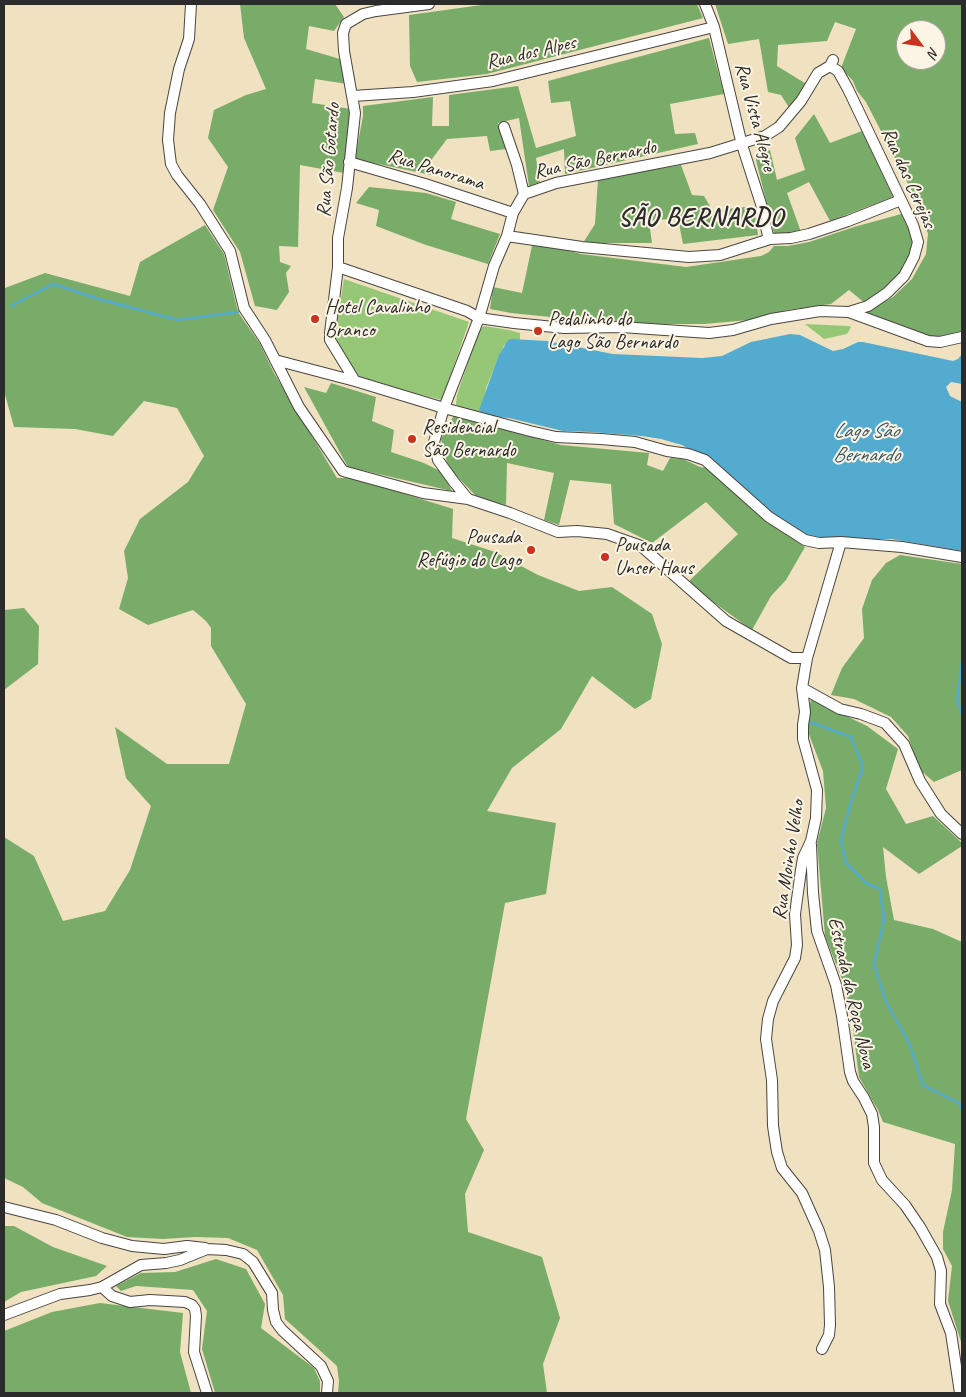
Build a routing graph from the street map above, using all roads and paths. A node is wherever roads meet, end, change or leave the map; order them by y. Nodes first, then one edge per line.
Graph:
1 (191, 4) edge
2 (429, 4) edge
3 (705, 4) edge
4 (714, 27) junction
5 (831, 63) joint
6 (353, 96) junction
7 (504, 127) dead end
8 (742, 145) junction
9 (349, 162) junction
10 (524, 194) junction
11 (900, 200) junction
12 (513, 213) junction
13 (507, 236) junction
14 (770, 239) junction
15 (338, 267) junction
16 (849, 312) junction
17 (479, 318) junction
18 (962, 337) edge
19 (275, 360) junction
20 (355, 381) junction
21 (444, 408) junction
22 (468, 499) junction
23 (841, 542) junction
24 (962, 557) edge
25 (807, 658) junction
26 (802, 688) junction
27 (962, 834) edge
28 (811, 841) junction
29 (4, 1207) edge
30 (211, 1249) junction
31 (102, 1287) junction
32 (4, 1315) edge
33 (822, 1349) dead end
34 (207, 1393) edge
35 (327, 1393) edge
36 (960, 1393) edge

1 - 19 street
2 - 6 street, Rua São Gotardo
3 - 4 street, Rua Vista Alegre
4 - 6 street, Rua dos Alpes
4 - 8 street, Rua Vista Alegre
5 - 8 street, Rua São Bernardo
5 - 11 street, Rua das Cerejas
6 - 9 street, Rua São Gotardo
7 - 10 street
8 - 10 street, Rua São Bernardo
8 - 14 street, Rua Vista Alegre
9 - 12 street, Rua Panorama
9 - 15 street, Rua São Gotardo
10 - 12 street, Rua São Bernardo
11 - 14 street
11 - 16 street, Rua das Cerejas
12 - 13 street, Rua São Bernardo
13 - 14 street
13 - 17 street, Rua São Bernardo
15 - 17 street
15 - 20 street, Rua São Gotardo
16 - 17 street
16 - 18 street
17 - 21 street, Rua São Bernardo
19 - 20 street
19 - 22 street
20 - 21 street
21 - 22 street, Rua São Bernardo
21 - 23 street
22 - 25 street
23 - 24 street
23 - 25 street, Rua Moinho Velho
25 - 26 street, Rua Moinho Velho
26 - 27 street
26 - 28 street, Rua Moinho Velho
28 - 33 street, Rua Moinho Velho
28 - 36 street, Estrada da Roça Nova
29 - 30 street
30 - 31 street
30 - 35 street
31 - 32 street
31 - 34 street

